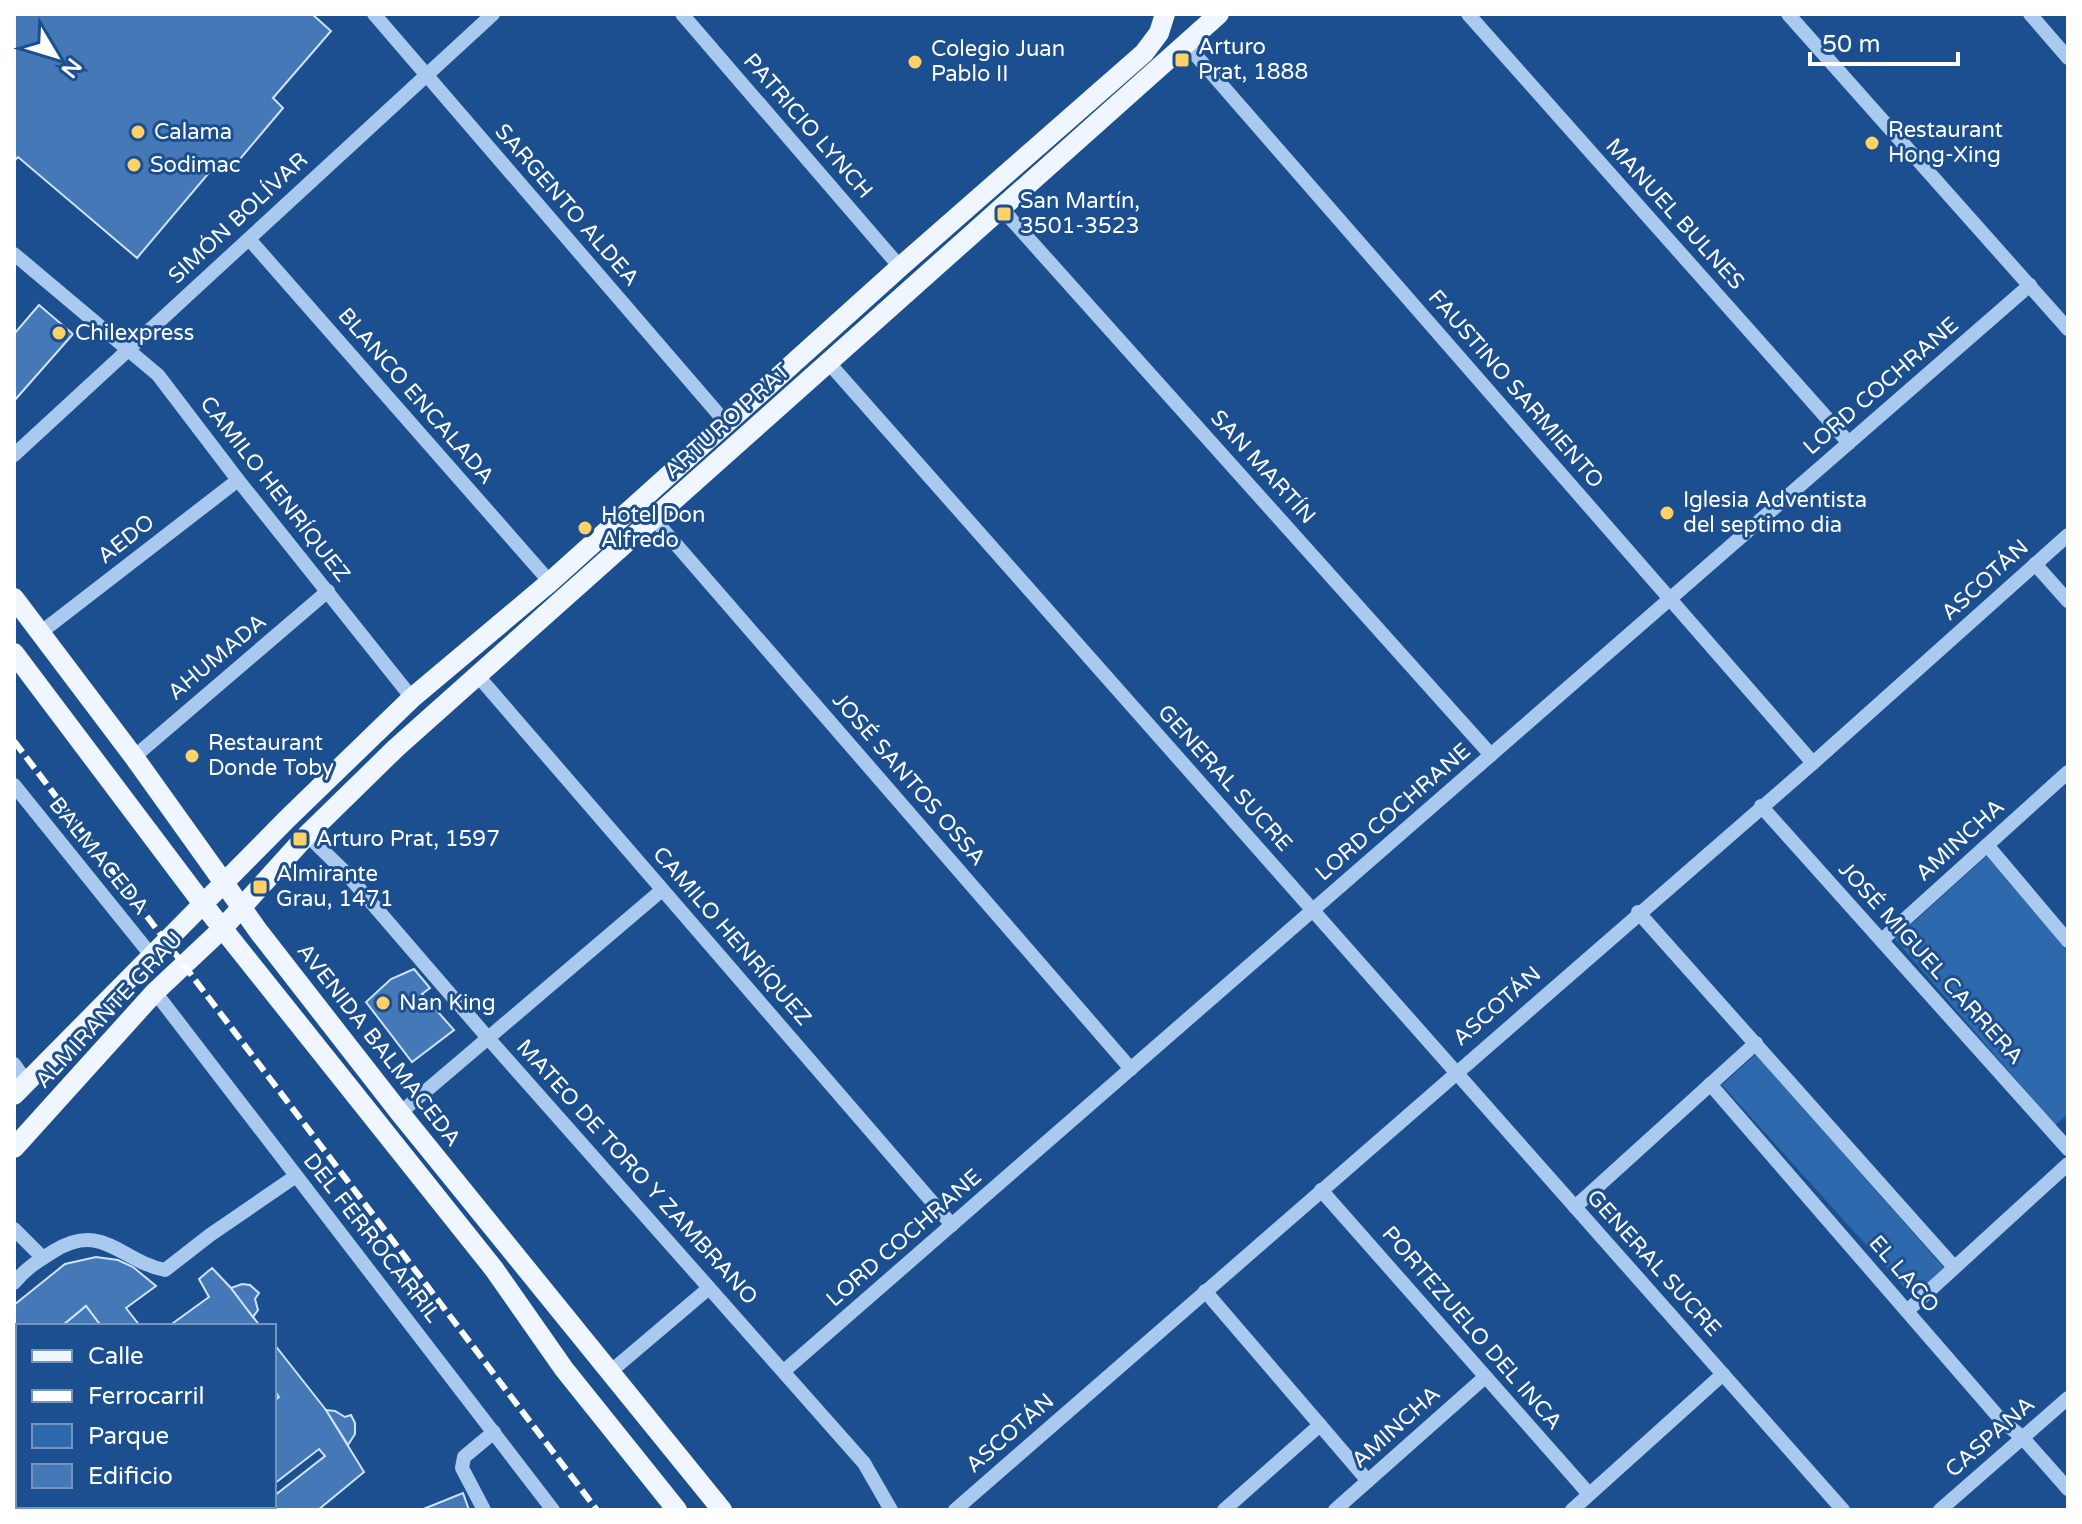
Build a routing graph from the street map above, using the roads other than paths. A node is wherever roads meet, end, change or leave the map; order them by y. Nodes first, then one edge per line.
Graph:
1 (374, 14) edge
2 (493, 14) edge
3 (682, 14) edge
4 (1219, 14) edge
5 (1468, 14) edge
6 (1788, 14) edge
7 (2030, 14) edge
8 (1158, 18) edge
9 (1186, 44) junction
10 (2068, 58) edge
11 (427, 75) junction
12 (1002, 209) junction
13 (249, 239) junction
14 (14, 254) edge
15 (900, 267) junction
16 (2030, 285) junction
17 (2068, 329) edge
18 (129, 350) junction
19 (828, 362) junction
20 (727, 424) junction
21 (1849, 443) junction
22 (14, 455) edge
23 (238, 480) junction
24 (654, 519) junction
25 (2068, 535) edge
26 (2035, 564) junction
27 (550, 582) junction
28 (328, 591) junction
29 (14, 598) edge
30 (1670, 599) junction
31 (2068, 601) edge
32 (40, 633) junction
33 (14, 653) edge
34 (478, 676) junction
35 (412, 698) junction
36 (1491, 755) junction
37 (134, 757) junction
38 (1813, 763) junction
39 (2068, 772) edge
40 (14, 785) edge
41 (1761, 806) junction
42 (307, 835) junction
43 (1987, 845) junction
44 (225, 882) junction
45 (662, 890) junction
46 (203, 904) junction
47 (240, 906) junction
48 (1313, 911) junction
49 (1638, 912) junction
50 (222, 929) junction
51 (1882, 940) junction
52 (2068, 941) edge
53 (151, 955) junction
54 (155, 992) junction
55 (488, 1038) junction
56 (1756, 1043) junction
57 (1131, 1069) junction
58 (1455, 1072) junction
59 (18, 1080) edge
60 (1710, 1084) junction
61 (400, 1113) junction
62 (14, 1148) edge
63 (2068, 1149) edge
64 (2068, 1164) edge
65 (296, 1176) junction
66 (1321, 1190) junction
67 (1575, 1207) junction
68 (952, 1225) junction
69 (14, 1229) edge
70 (43, 1258) junction
71 (1954, 1267) junction
72 (14, 1283) edge
73 (709, 1288) junction
74 (1205, 1291) junction
75 (1907, 1311) junction
76 (784, 1371) junction
77 (610, 1372) junction
78 (1723, 1374) junction
79 (1485, 1377) junction
80 (2068, 1398) edge
81 (1320, 1425) junction
82 (494, 1432) junction
83 (2022, 1437) junction
84 (1368, 1481) junction
85 (2068, 1489) edge
86 (1589, 1494) junction
87 (1838, 1504) edge
88 (484, 1510) edge
89 (553, 1510) edge
90 (677, 1510) edge
91 (722, 1510) edge
92 (891, 1510) edge
93 (955, 1510) edge
94 (1224, 1510) edge
95 (1335, 1510) edge
96 (1572, 1510) edge
97 (1820, 1510) edge
98 (1940, 1510) edge

1 - 11 street, SARGENTO ALDEA
2 - 11 street, SIMÓN BOLÍVAR
3 - 15 street, PATRICIO LYNCH
4 - 9 main road, ARTURO PRAT
5 - 21 street, MANUEL BULNES
6 - 16 street
7 - 10 street
8 - 15 main road, ARTURO PRAT
9 - 12 main road, ARTURO PRAT
9 - 30 street, FAUSTINO SARMIENTO
11 - 13 street, SIMÓN BOLÍVAR
11 - 20 street, SARGENTO ALDEA
12 - 19 main road, ARTURO PRAT
12 - 36 street, SAN MARTÍN
13 - 18 street, SIMÓN BOLÍVAR
13 - 27 street, BLANCO ENCALADA
14 - 18 street, CAMILO HENRÍQUEZ
15 - 20 main road, ARTURO PRAT
16 - 17 street
16 - 21 street, LORD COCHRANE
18 - 22 street, SIMÓN BOLÍVAR
18 - 23 street, CAMILO HENRÍQUEZ
19 - 24 main road, ARTURO PRAT
19 - 48 street, GENERAL SUCRE
20 - 27 main road, ARTURO PRAT
21 - 30 street, LORD COCHRANE
23 - 28 street, CAMILO HENRÍQUEZ
23 - 32 street, AEDO
24 - 34 main road, ARTURO PRAT
24 - 57 street, JOSÉ SANTOS OSSA
25 - 26 street, ASCOTÁN
26 - 31 street
26 - 38 street, ASCOTÁN
27 - 35 main road, ARTURO PRAT
28 - 35 street, CAMILO HENRÍQUEZ
28 - 37 street, AHUMADA
29 - 32 main road, AVENIDA BALMACEDA
30 - 36 street, LORD COCHRANE
30 - 38 street, FAUSTINO SARMIENTO
32 - 37 main road, AVENIDA BALMACEDA
33 - 46 main road
34 - 42 main road, ARTURO PRAT
34 - 45 street, CAMILO HENRÍQUEZ
35 - 44 main road, ARTURO PRAT
36 - 48 street, LORD COCHRANE
37 - 44 main road, AVENIDA BALMACEDA
38 - 41 street, ASCOTÁN
39 - 43 street, AMINCHA
40 - 53 street, BALMACEDA
41 - 49 street, ASCOTÁN
41 - 51 street, JOSÉ MIGUEL CARRERA
42 - 47 main road, ARTURO PRAT
42 - 55 street, MATEO DE TORO Y ZAMBRANO
43 - 51 street, AMINCHA
43 - 52 street
44 - 46 main road, ALMIRANTE GRAU
44 - 47 main road, AVENIDA BALMACEDA
45 - 55 street
45 - 68 street, CAMILO HENRÍQUEZ
46 - 50 main road
46 - 53 main road, ALMIRANTE GRAU
47 - 50 main road, ALMIRANTE GRAU
47 - 61 main road, AVENIDA BALMACEDA
48 - 57 street, LORD COCHRANE
48 - 58 street, GENERAL SUCRE
49 - 56 street, EL LACO
49 - 58 street, ASCOTÁN
50 - 54 main road, ALMIRANTE GRAU
50 - 90 main road
51 - 63 street, JOSÉ MIGUEL CARRERA
53 - 59 main road, ALMIRANTE GRAU
54 - 62 main road, ALMIRANTE GRAU
54 - 65 street, DEL FERROCARRIL
55 - 61 street
55 - 73 street, MATEO DE TORO Y ZAMBRANO
56 - 60 street
56 - 71 street, EL LACO
57 - 68 street, LORD COCHRANE
58 - 66 street, ASCOTÁN
58 - 67 street, GENERAL SUCRE
60 - 67 street
60 - 75 street, EL LACO
61 - 77 main road, AVENIDA BALMACEDA
64 - 71 street
65 - 70 street
65 - 82 street, DEL FERROCARRIL
66 - 74 street, ASCOTÁN
66 - 79 street, PORTEZUELO DEL INCA
67 - 78 street, GENERAL SUCRE
68 - 76 street, LORD COCHRANE
69 - 70 street
70 - 72 street
71 - 75 street
73 - 76 street, MATEO DE TORO Y ZAMBRANO
73 - 77 street
74 - 81 street
74 - 93 street, ASCOTÁN
75 - 83 street, EL LACO
76 - 92 street, MATEO DE TORO Y ZAMBRANO
77 - 91 main road, AVENIDA BALMACEDA
78 - 86 street
78 - 87 street, GENERAL SUCRE
79 - 84 street, AMINCHA
79 - 86 street, PORTEZUELO DEL INCA
80 - 83 street, CASPANA
81 - 84 street
81 - 94 street
82 - 88 street
82 - 89 street, DEL FERROCARRIL
83 - 85 street, EL LACO
83 - 98 street, CASPANA
84 - 95 street, AMINCHA
86 - 96 street
87 - 97 street

